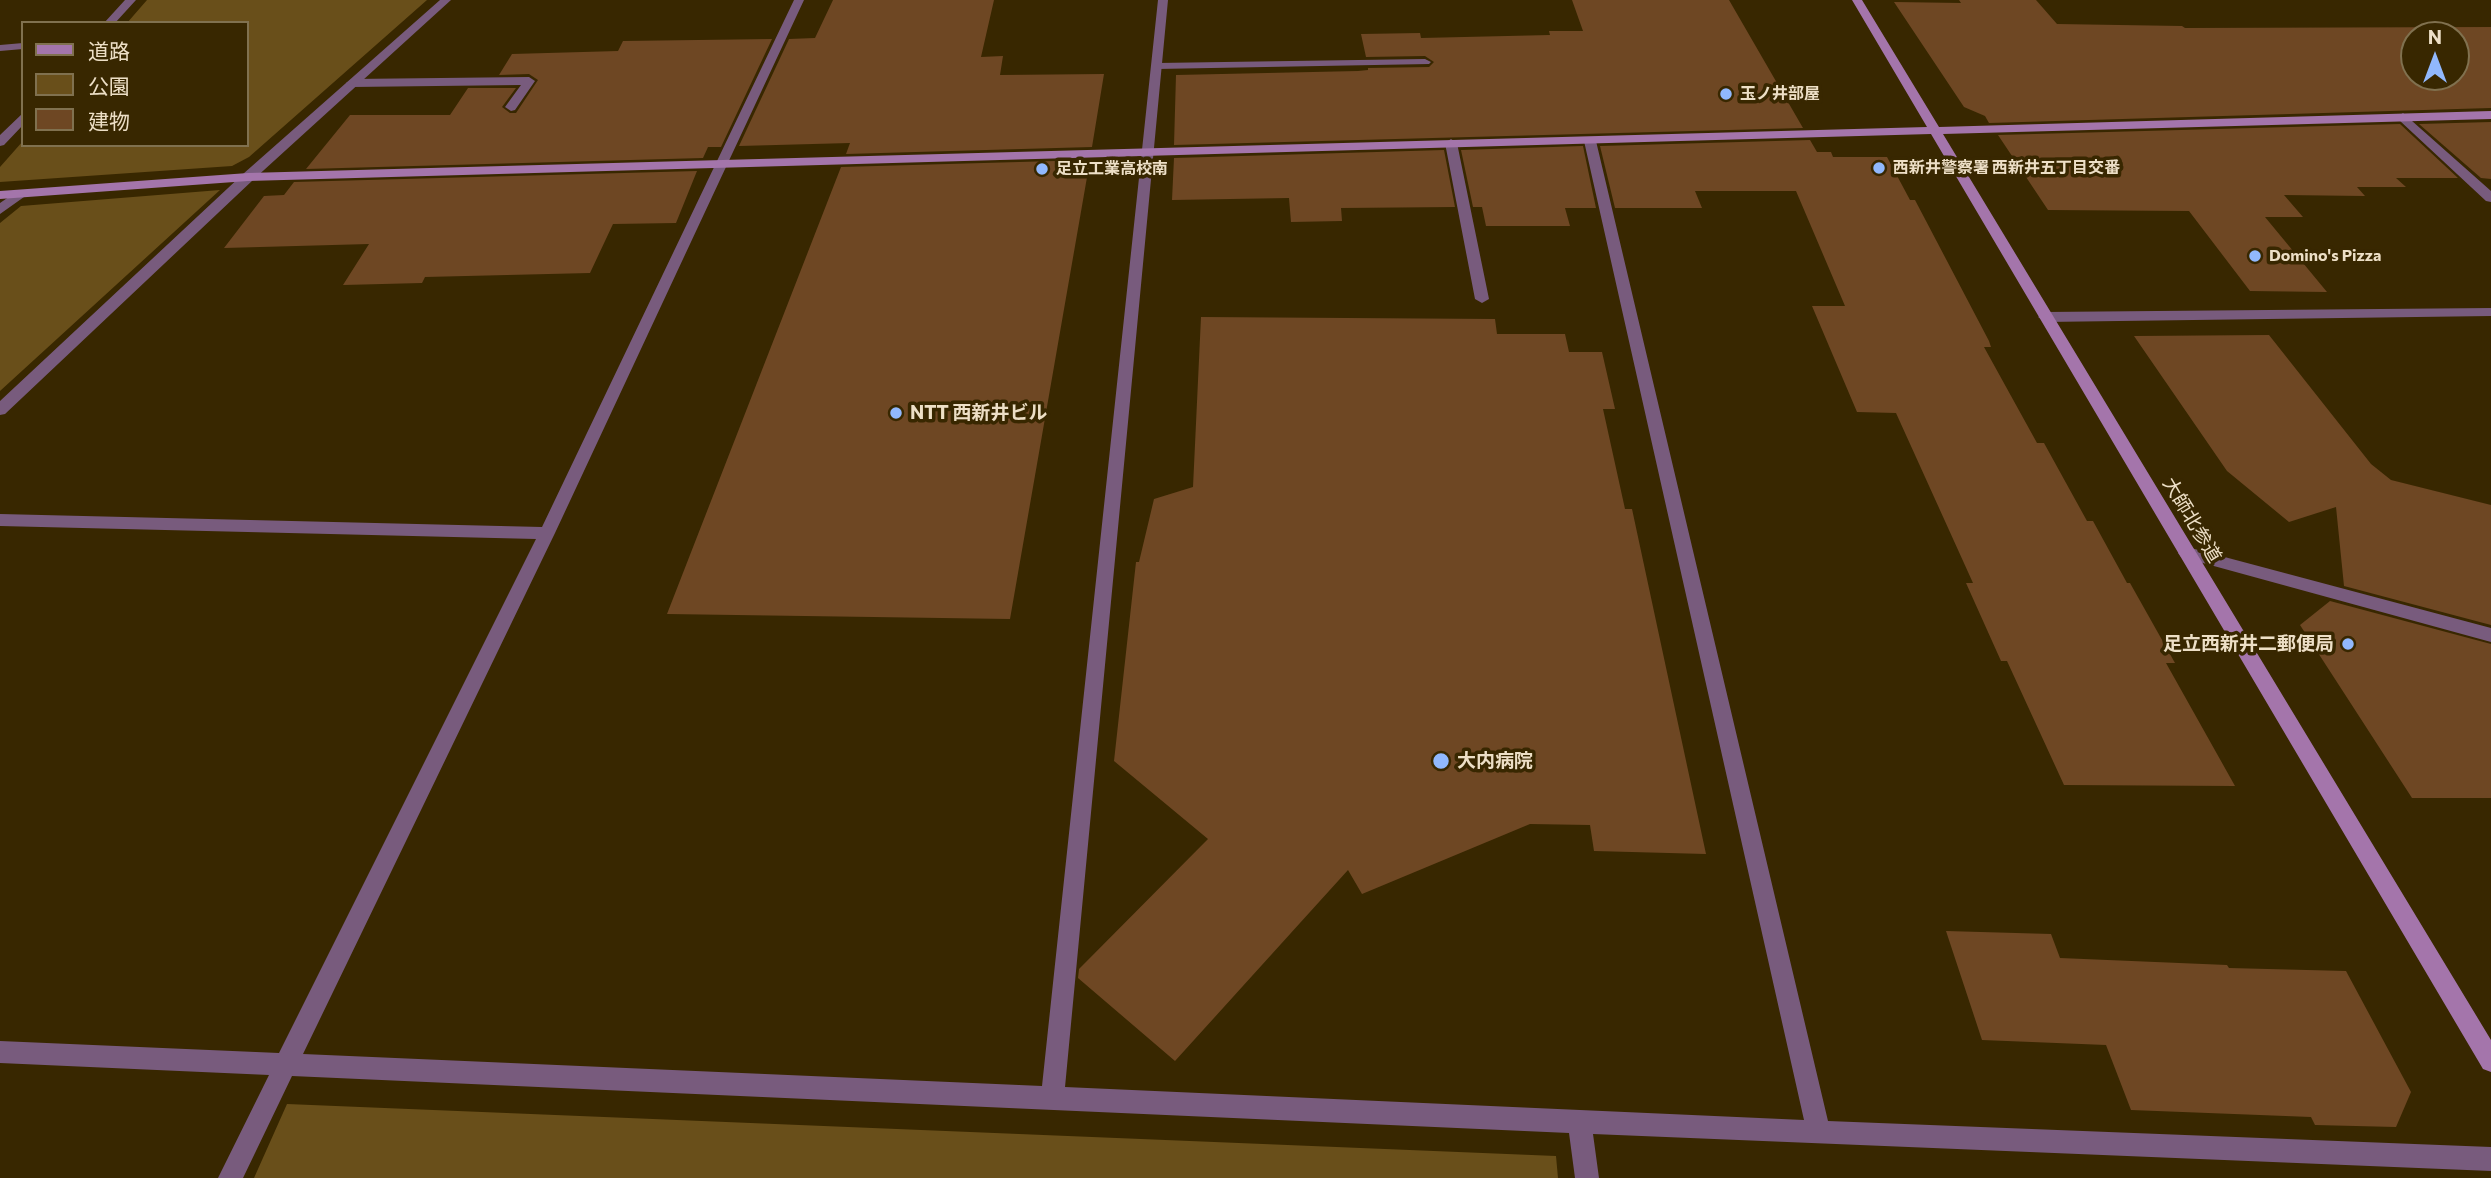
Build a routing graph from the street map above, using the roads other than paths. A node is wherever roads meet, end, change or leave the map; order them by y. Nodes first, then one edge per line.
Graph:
1 (131, 0) edge
2 (446, 0) edge
3 (799, 0) edge
4 (1163, 0) edge
5 (1857, 0) edge
6 (111, 21) edge
7 (21, 46) edge
8 (0, 48) edge
9 (1425, 62) dead end
10 (1157, 66) junction
11 (352, 83) junction
12 (511, 107) dead end
13 (2491, 115) edge
14 (2403, 117) junction
15 (21, 119) edge
16 (1934, 131) junction
17 (1590, 141) junction
18 (0, 142) edge
19 (1451, 143) junction
20 (1148, 151) junction
21 (720, 164) junction
22 (248, 177) junction
23 (19, 194) junction
24 (0, 195) edge
25 (2491, 198) edge
26 (0, 210) edge
27 (1482, 299) dead end
28 (2491, 312) edge
29 (2045, 317) junction
30 (0, 410) edge
31 (0, 520) edge
32 (547, 533) junction
33 (2187, 553) junction
34 (2491, 635) edge
35 (0, 1052) edge
36 (2491, 1061) edge
37 (286, 1064) junction
38 (1052, 1098) junction
39 (1579, 1120) junction
40 (1819, 1132) junction
41 (2491, 1159) edge
42 (230, 1178) edge
43 (1587, 1178) edge

1 - 6 street
2 - 11 street
3 - 21 street
4 - 10 street
5 - 16 street, 大師北参道
7 - 8 street
9 - 10 street
10 - 20 street
11 - 12 street
11 - 22 street
13 - 14 street
14 - 16 street
14 - 25 street
15 - 18 street
16 - 17 street
16 - 29 street, 大師北参道
17 - 19 street
17 - 40 street
19 - 20 street
19 - 27 street
20 - 21 street
20 - 38 street
21 - 22 street
21 - 32 street
22 - 23 street
22 - 30 street
23 - 24 street
23 - 26 street
28 - 29 street
29 - 33 street, 大師北参道
31 - 32 street
32 - 37 street
33 - 34 street
33 - 36 street, 大師北参道
35 - 37 street
37 - 38 street
37 - 42 street
38 - 39 street
39 - 40 street
39 - 43 street
40 - 41 street

